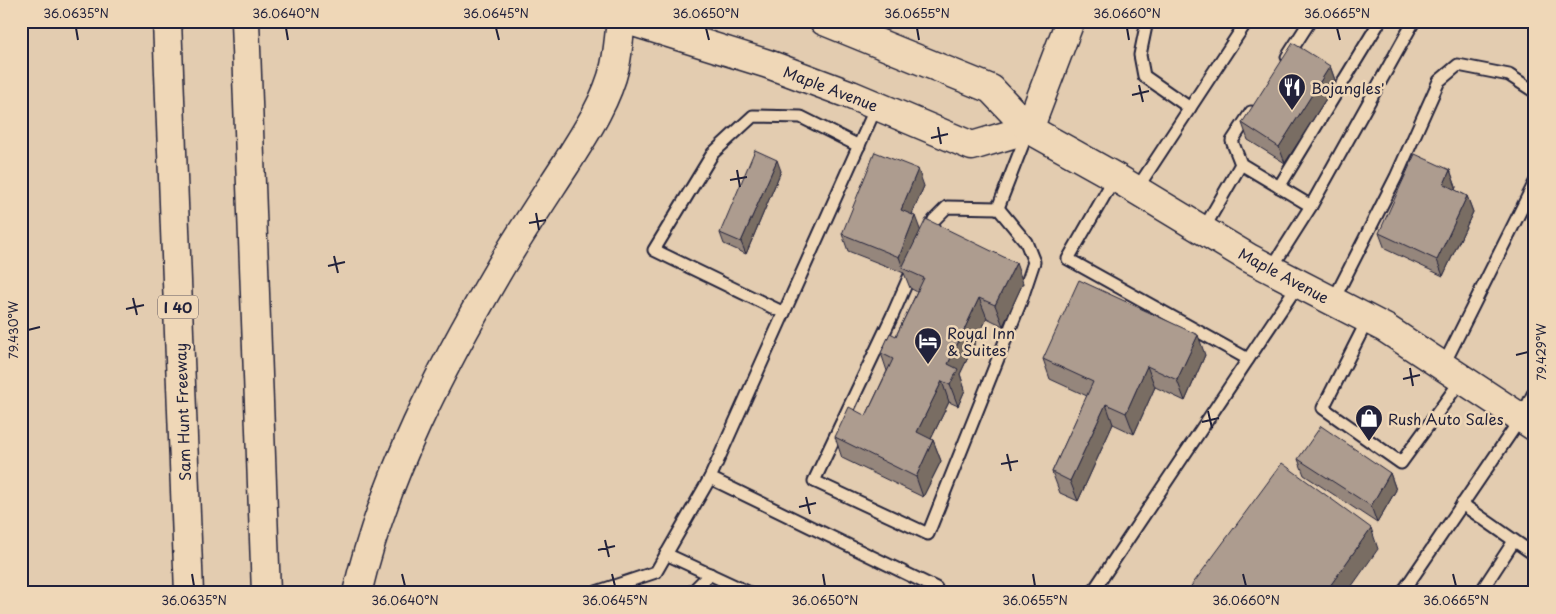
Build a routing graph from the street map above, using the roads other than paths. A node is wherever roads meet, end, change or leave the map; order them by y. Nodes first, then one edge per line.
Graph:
1 (167, 21) edge
2 (245, 21) edge
3 (621, 21) edge
4 (630, 21) edge
5 (824, 21) edge
6 (1070, 21) edge
7 (1147, 21) edge
8 (1247, 21) edge
9 (1310, 21) edge
10 (1380, 21) edge
11 (1414, 21) edge
12 (1279, 69) edge
13 (1535, 92) edge
14 (1258, 101) edge
15 (877, 105) junction
16 (1190, 108) junction
17 (1029, 129) junction
18 (859, 146) junction
19 (1241, 164) junction
20 (1535, 182) edge
21 (1126, 183) junction
22 (1279, 187) junction
23 (1311, 206) junction
24 (998, 208) junction
25 (1203, 230) junction
26 (1271, 269) junction
27 (1298, 283) junction
28 (1333, 301) junction
29 (784, 313) junction
30 (1368, 319) junction
31 (1248, 359) junction
32 (1452, 372) junction
33 (1535, 390) edge
34 (1528, 422) edge
35 (710, 478) junction
36 (1462, 504) junction
37 (1514, 540) junction
38 (666, 554) junction
39 (1535, 555) edge
40 (710, 574) junction
41 (938, 591) edge
42 (189, 593) edge
43 (266, 593) edge
44 (357, 593) edge
45 (593, 593) edge
46 (691, 593) edge
47 (750, 593) edge
48 (1092, 593) edge
49 (1402, 593) edge
50 (1480, 593) edge

1 - 42 main road, Sam Hunt Freeway / I 40
2 - 43 main road
3 - 44 main road
4 - 15 main road, Maple Avenue
5 - 17 main road, Maple Avenue
6 - 17 main road
7 - 16 lane
8 - 16 lane
9 - 12 lane
10 - 22 lane
11 - 23 lane
13 - 28 lane
14 - 19 lane
15 - 17 main road, Maple Avenue
15 - 18 lane
16 - 21 lane
17 - 21 main road, Maple Avenue
17 - 24 lane
18 - 29 lane
18 - 29 lane
19 - 22 lane
19 - 25 lane
20 - 32 lane
21 - 25 main road, Maple Avenue
21 - 31 lane
22 - 23 lane
23 - 26 lane
24 - 24 lane
25 - 26 main road, Maple Avenue
26 - 27 main road, Maple Avenue
27 - 28 main road, Maple Avenue
27 - 31 lane
28 - 30 main road, Maple Avenue
29 - 35 lane
30 - 32 main road, Maple Avenue
30 - 32 lane
31 - 48 lane
32 - 34 main road, Maple Avenue
33 - 34 lane
34 - 36 lane
35 - 38 lane
35 - 41 lane
36 - 37 lane
36 - 49 lane
37 - 39 lane
37 - 50 lane
38 - 40 lane
38 - 45 lane
40 - 46 lane
40 - 47 lane

